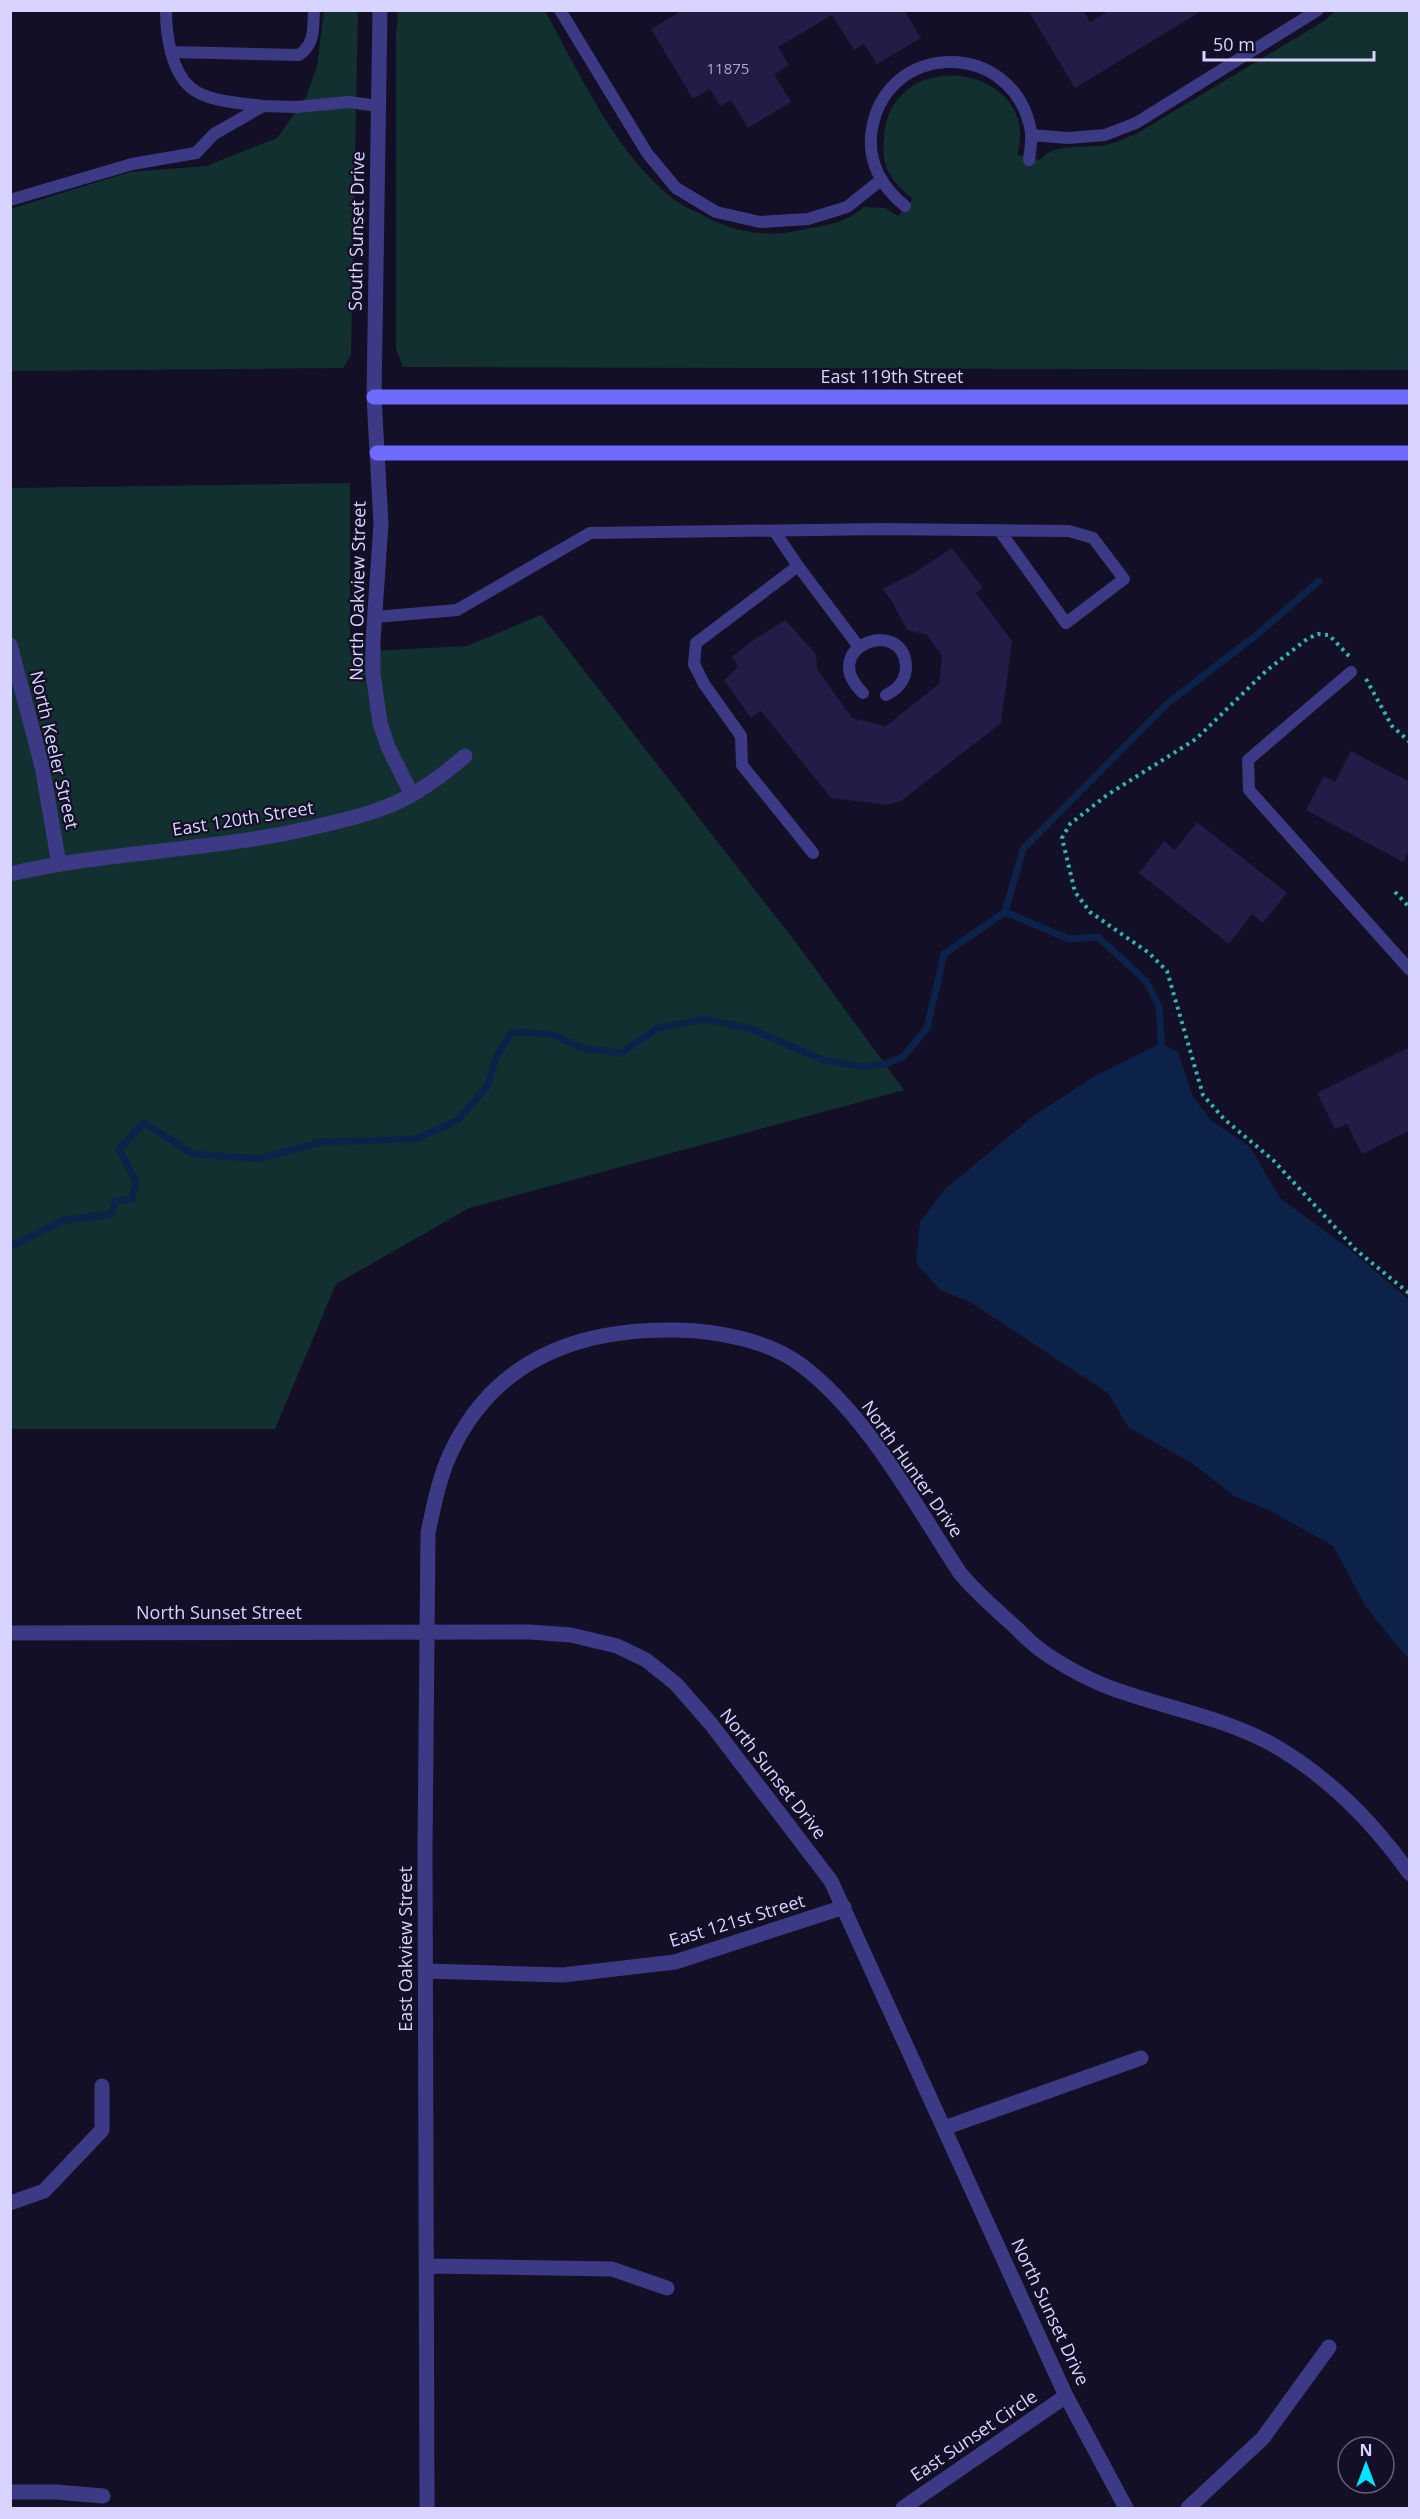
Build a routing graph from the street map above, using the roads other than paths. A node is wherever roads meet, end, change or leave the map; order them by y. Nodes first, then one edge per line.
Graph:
1 (166, 10) edge
2 (314, 10) edge
3 (380, 10) edge
4 (560, 10) edge
5 (1318, 10) edge
6 (172, 52) junction
7 (263, 106) junction
8 (378, 106) junction
9 (1031, 135) junction
10 (1029, 160) dead end
11 (881, 180) junction
12 (10, 200) edge
13 (905, 206) dead end
14 (374, 397) junction
15 (1410, 397) edge
16 (377, 453) junction
17 (1410, 453) edge
18 (999, 530) junction
19 (775, 532) junction
20 (798, 566) junction
21 (375, 617) junction
22 (10, 645) edge
23 (859, 647) junction
24 (1357, 669) road end
25 (863, 693) dead end
26 (886, 695) dead end
27 (465, 756) dead end
28 (412, 795) junction
29 (813, 853) dead end
30 (59, 864) junction
31 (10, 874) edge
32 (1410, 970) edge
33 (428, 1631) junction
34 (10, 1633) edge
35 (1410, 1874) edge
36 (844, 1907) junction
37 (426, 1971) junction
38 (1141, 2058) dead end
39 (102, 2086) dead end
40 (944, 2128) junction
41 (10, 2203) edge
42 (427, 2266) junction
43 (667, 2288) dead end
44 (1329, 2347) dead end
45 (1066, 2396) junction
46 (10, 2492) edge
47 (103, 2496) dead end
48 (428, 2508) edge
49 (903, 2508) edge
50 (1126, 2508) edge
51 (1188, 2508) edge

1 - 6 lane
2 - 6 lane
3 - 8 street, South Sunset Drive
4 - 11 lane
5 - 9 lane
6 - 7 lane
7 - 8 lane
7 - 12 lane
8 - 14 street, South Sunset Drive
9 - 10 lane
9 - 11 lane
11 - 13 lane
14 - 15 main road, East 119th Street
14 - 16 street, South Sunset Drive
16 - 17 main road
16 - 21 street, North Oakview Street
18 - 18 lane
18 - 19 lane
19 - 20 lane
19 - 21 lane
20 - 23 lane
20 - 29 lane
21 - 28 street, North Oakview Street
22 - 30 street, North Keeler Street
23 - 25 lane
23 - 26 lane
24 - 32 lane
27 - 28 street, East 120th Street
28 - 30 street, East 120th Street
30 - 31 street, East 120th Street
33 - 34 street, North Sunset Street
33 - 35 street, North Hunter Drive
33 - 36 street, North Sunset Drive
33 - 37 street, East Oakview Street
36 - 37 street, East 121st Street
36 - 40 street, North Sunset Drive
37 - 42 street, East Oakview Street
38 - 40 street
39 - 41 street
40 - 45 street, North Sunset Drive
42 - 43 street
42 - 48 street, East Oakview Street
44 - 51 street
45 - 49 street, East Sunset Circle
45 - 50 street, North Sunset Drive
46 - 47 street

